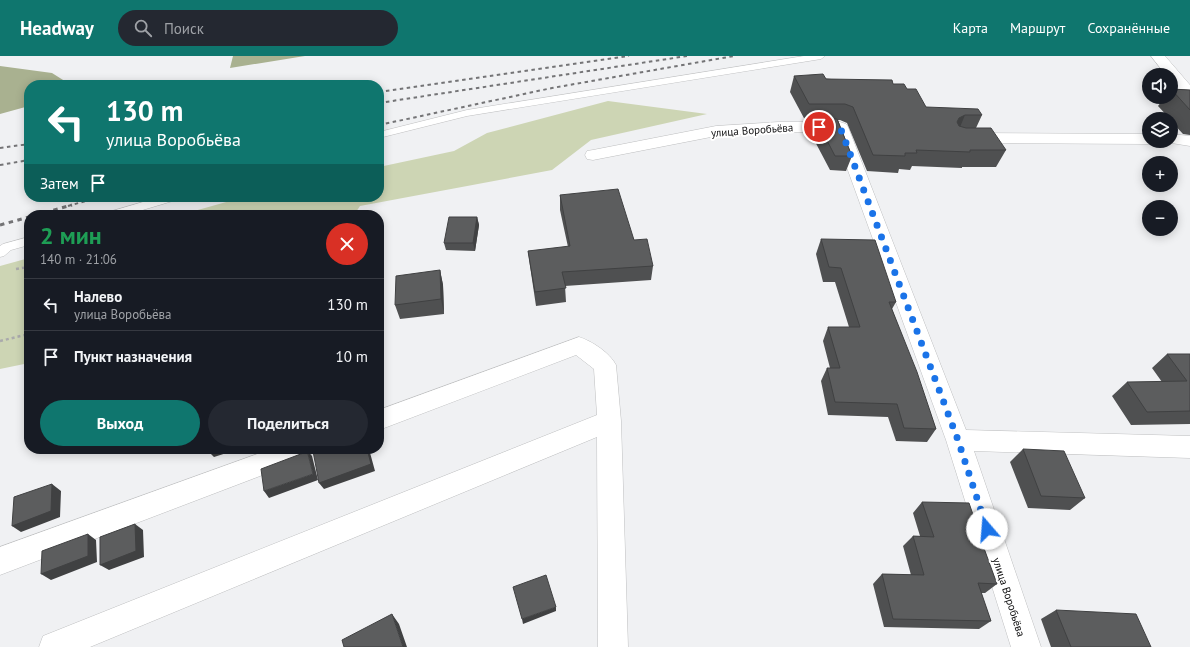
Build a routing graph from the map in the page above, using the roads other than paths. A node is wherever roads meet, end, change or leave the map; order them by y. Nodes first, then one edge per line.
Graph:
1 (821, 56) edge
2 (1158, 56) edge
3 (1190, 95) edge
4 (384, 134) edge
5 (958, 138) edge
6 (1142, 139) edge
7 (1178, 140) edge
8 (1190, 141) edge
9 (593, 155) dead end
10 (156, 202) edge
11 (129, 210) edge
12 (24, 242) edge
13 (0, 253) edge
14 (384, 418) edge
15 (609, 421) junction
16 (958, 440) junction
17 (1190, 447) edge
18 (288, 454) edge
19 (0, 561) edge
20 (54, 647) edge
21 (613, 647) edge
22 (1026, 647) edge

1 - 4 lane
2 - 3 street
5 - 6 street
7 - 8 street
9 - 16 street, улица Воробьёва
10 - 11 lane
12 - 13 lane
14 - 15 street
15 - 20 street
15 - 21 street
16 - 17 street
16 - 22 street, улица Воробьёва
18 - 19 street

